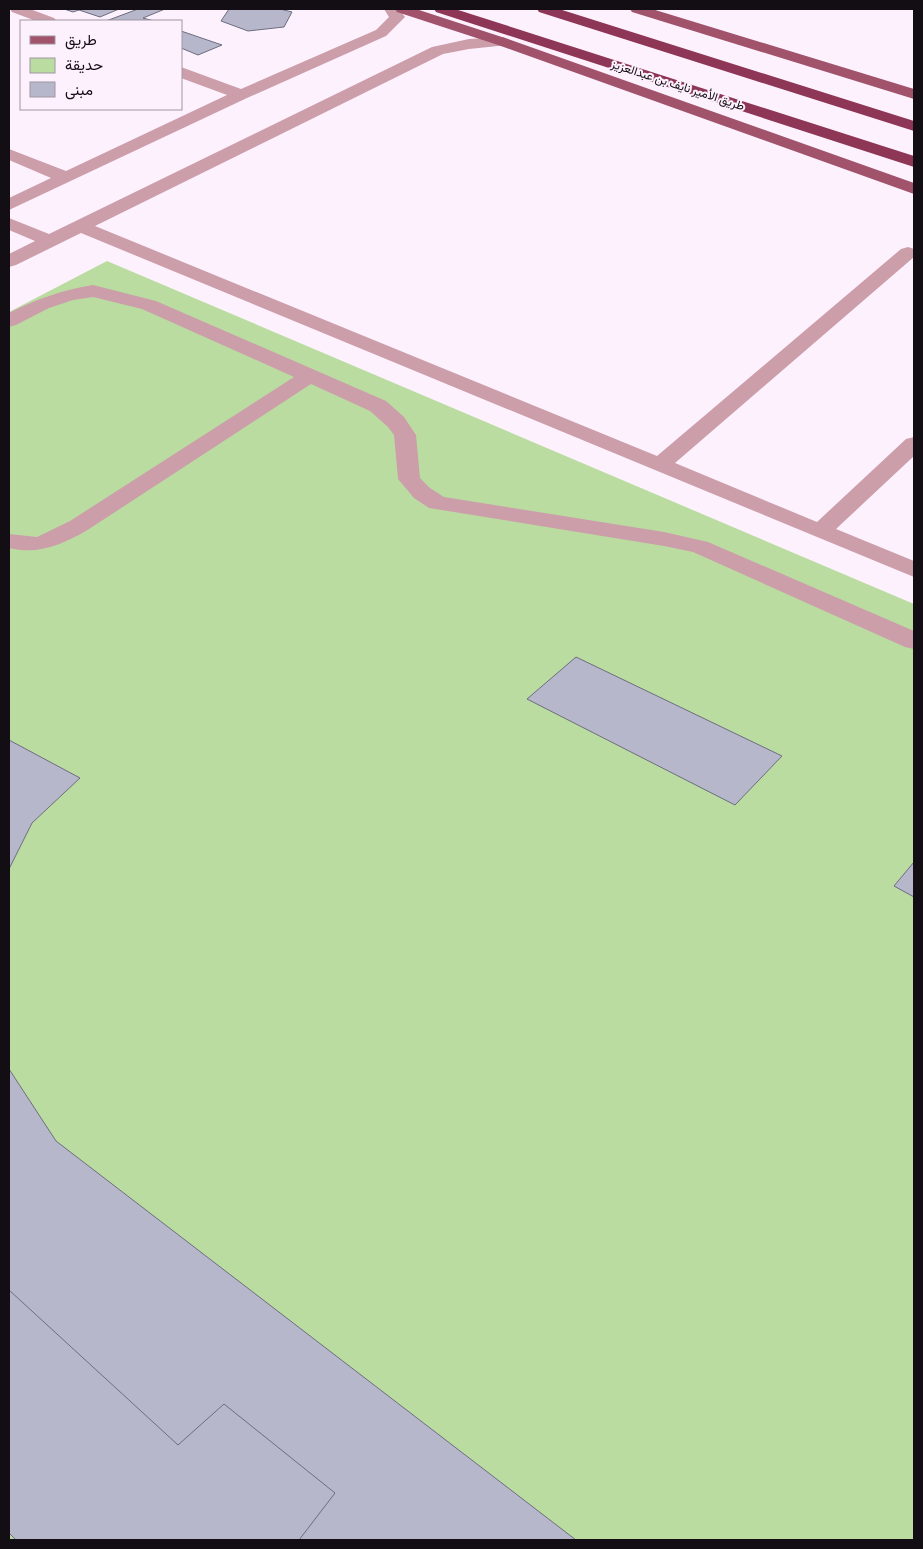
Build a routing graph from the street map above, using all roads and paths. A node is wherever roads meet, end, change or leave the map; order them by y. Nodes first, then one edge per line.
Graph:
1 (17, 9) edge
2 (391, 9) edge
3 (402, 9) edge
4 (441, 9) edge
5 (544, 9) edge
6 (637, 9) edge
7 (46, 20) edge
8 (503, 42) junction
9 (182, 72) edge
10 (914, 94) edge
11 (242, 95) junction
12 (914, 126) edge
13 (9, 154) edge
14 (914, 162) edge
15 (66, 178) junction
16 (914, 189) edge
17 (9, 205) edge
18 (9, 222) edge
19 (80, 226) junction
20 (50, 241) junction
21 (908, 253) dead end
22 (9, 261) edge
23 (9, 321) edge
24 (310, 376) junction
25 (914, 444) edge
26 (660, 465) junction
27 (821, 532) junction
28 (9, 541) edge
29 (914, 570) edge
30 (914, 641) edge

1 - 7 street
2 - 11 street
3 - 8 main road
4 - 14 highway, طريق الأمير نايف بن عبدالعزيز
5 - 12 highway
6 - 10 main road
8 - 16 main road
8 - 19 street
9 - 11 street
11 - 15 street
13 - 15 street
15 - 17 street
18 - 20 street
19 - 20 street
19 - 26 street
20 - 22 street
21 - 26 street
23 - 24 street
24 - 28 street
24 - 30 street
25 - 27 street
26 - 27 street
27 - 29 street

